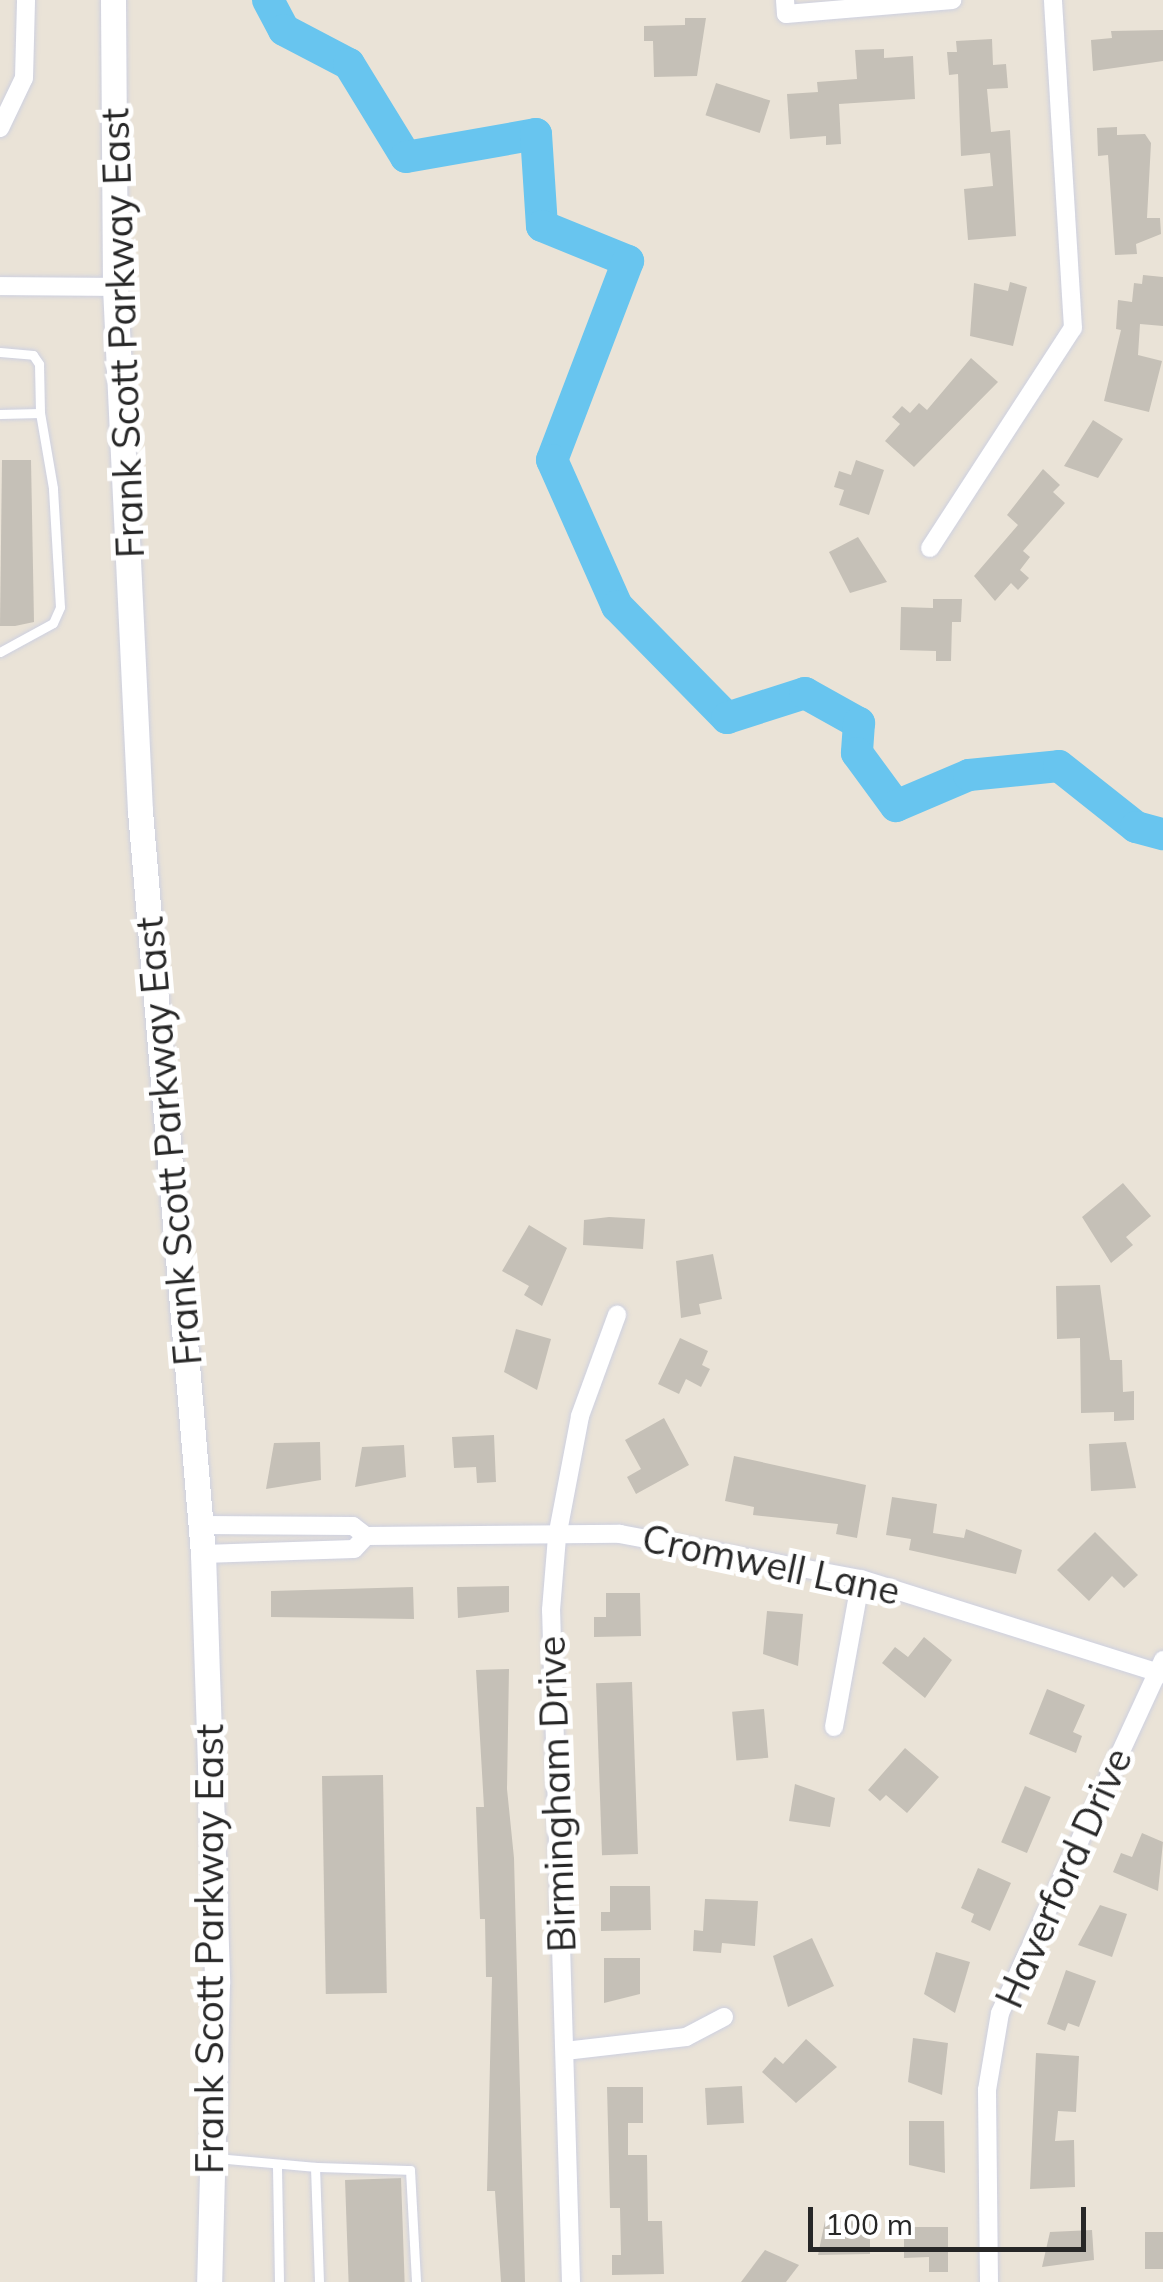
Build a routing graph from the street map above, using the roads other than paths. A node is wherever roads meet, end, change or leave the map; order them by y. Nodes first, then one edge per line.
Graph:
1 (26, 0) edge
2 (113, 0) edge
3 (952, 0) edge
4 (1052, 0) edge
5 (786, 7) edge
6 (0, 128) edge
7 (0, 286) edge
8 (115, 286) junction
9 (0, 352) edge
10 (40, 413) junction
11 (0, 414) edge
12 (930, 548) dead end
13 (0, 652) edge
14 (617, 1315) dead end
15 (201, 1525) junction
16 (366, 1536) junction
17 (557, 1537) junction
18 (203, 1554) junction
19 (861, 1580) junction
20 (1162, 1669) edge
21 (834, 1727) dead end
22 (724, 2017) dead end
23 (564, 2051) junction
24 (212, 2158) junction
25 (277, 2167) junction
26 (315, 2167) junction
27 (209, 2282) edge
28 (279, 2282) edge
29 (318, 2282) edge
30 (416, 2282) edge
31 (571, 2282) edge
32 (989, 2282) edge

1 - 6 street
2 - 8 main road, Frank Scott Parkway East
3 - 5 street
4 - 12 street
7 - 8 street
8 - 15 main road, Frank Scott Parkway East
9 - 10 lane
10 - 11 lane
10 - 13 lane
14 - 17 street, Birmingham Drive
15 - 16 street, Cromwell Lane
15 - 18 main road, Frank Scott Parkway East
16 - 17 street, Cromwell Lane
16 - 18 street, Cromwell Lane
17 - 19 street, Cromwell Lane
17 - 23 street, Birmingham Drive
18 - 24 main road, Frank Scott Parkway East
19 - 20 street, Cromwell Lane
19 - 21 street
20 - 32 street, Haverford Drive
22 - 23 street
23 - 31 street, Birmingham Drive
24 - 25 lane
24 - 27 main road, Frank Scott Parkway East
25 - 26 lane
25 - 28 lane
26 - 29 lane
26 - 30 lane

